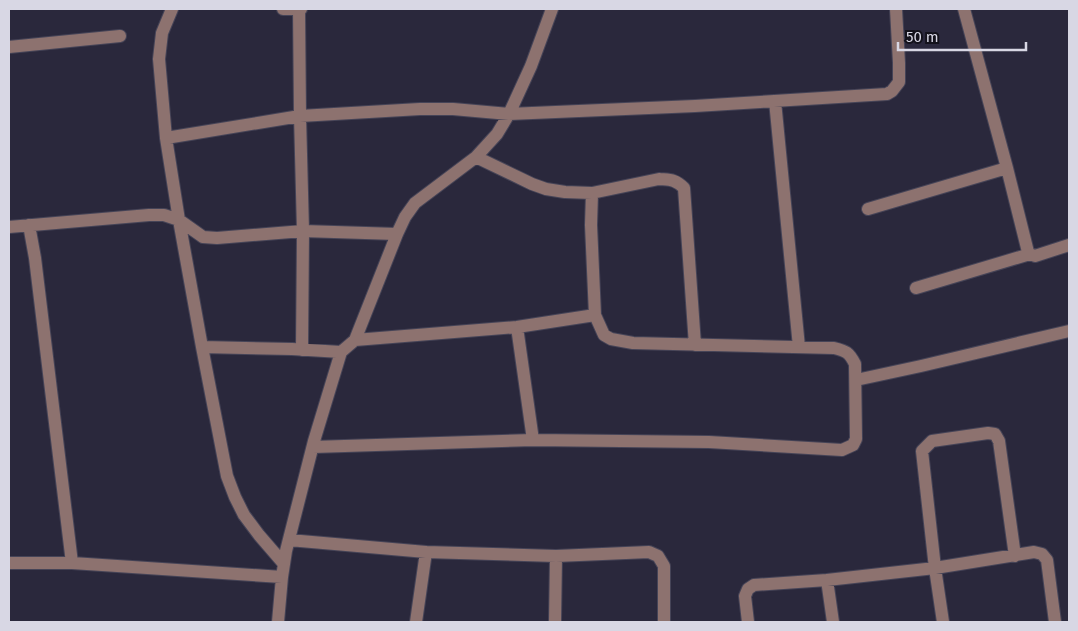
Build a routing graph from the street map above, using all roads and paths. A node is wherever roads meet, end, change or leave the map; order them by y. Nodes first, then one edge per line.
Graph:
1 (172, 9) edge
2 (283, 9) edge
3 (300, 9) edge
4 (552, 9) edge
5 (896, 9) edge
6 (964, 9) edge
7 (120, 36) dead end
8 (9, 47) edge
9 (775, 100) junction
10 (509, 114) junction
11 (300, 116) junction
12 (166, 138) junction
13 (476, 157) junction
14 (1007, 168) junction
15 (592, 193) junction
16 (868, 209) dead end
17 (179, 220) junction
18 (29, 225) junction
19 (9, 227) edge
20 (304, 231) junction
21 (397, 234) junction
22 (1069, 245) edge
23 (1030, 254) junction
24 (916, 288) dead end
25 (595, 315) junction
26 (517, 327) junction
27 (1069, 331) edge
28 (355, 340) junction
29 (695, 344) junction
30 (202, 347) junction
31 (799, 347) junction
32 (302, 350) junction
33 (342, 352) junction
34 (856, 380) junction
35 (533, 440) junction
36 (313, 447) junction
37 (289, 540) junction
38 (426, 552) junction
39 (556, 556) junction
40 (1014, 556) junction
41 (9, 563) edge
42 (72, 563) junction
43 (935, 568) junction
44 (283, 570) junction
45 (827, 580) junction
46 (278, 622) edge
47 (416, 622) edge
48 (555, 622) edge
49 (664, 622) edge
50 (748, 622) edge
51 (833, 622) edge
52 (943, 622) edge
53 (1055, 622) edge

1 - 12 street
2 - 3 street
3 - 11 street
4 - 10 street
5 - 9 street
6 - 14 street
7 - 8 street
9 - 10 street
9 - 31 street
10 - 11 street
10 - 13 street
11 - 12 street
11 - 20 street
12 - 17 street
13 - 15 street
13 - 21 street
14 - 16 street
14 - 23 street
15 - 25 street
15 - 29 street
17 - 18 street
17 - 20 street
17 - 30 street
18 - 19 street
18 - 42 street
20 - 21 street
20 - 32 street
21 - 28 street
22 - 23 street
23 - 24 street
25 - 26 street
25 - 29 street
26 - 28 street
26 - 35 street
27 - 34 street
28 - 33 street
29 - 31 street
30 - 32 street
30 - 44 street
31 - 34 street
32 - 33 street
33 - 36 street
34 - 35 street
35 - 36 street
36 - 37 street
37 - 38 street
37 - 44 street
38 - 39 street
38 - 47 street
39 - 48 street
39 - 49 street
40 - 43 street
40 - 43 street
40 - 53 street
41 - 42 street
42 - 44 street
43 - 45 street
43 - 52 street
44 - 46 street
45 - 50 street
45 - 51 street

